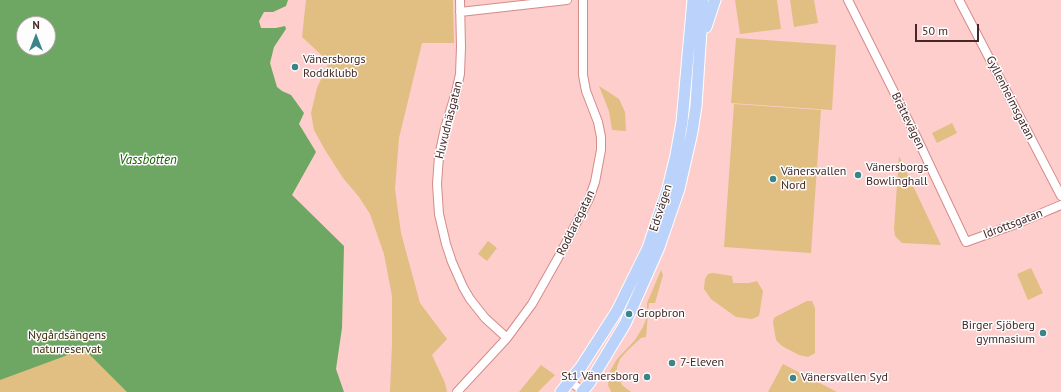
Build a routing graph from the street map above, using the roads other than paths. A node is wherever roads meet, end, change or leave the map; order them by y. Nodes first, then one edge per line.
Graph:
1 (460, 0) edge
2 (567, 0) edge
3 (582, 0) edge
4 (693, 0) edge
5 (703, 0) edge
6 (715, 0) edge
7 (848, 0) edge
8 (959, 0) edge
9 (460, 12) junction
10 (701, 45) junction
11 (1061, 196) edge
12 (1061, 205) edge
13 (966, 242) joint
14 (507, 338) junction
15 (570, 382) junction
16 (583, 391) edge
17 (457, 392) edge
18 (560, 392) edge

1 - 9 street, Huvudnäsgatan
2 - 9 street
3 - 14 street, Roddaregatan
4 - 15 main road, Edsvägen
5 - 10 main road, Edsvägen
6 - 10 main road
7 - 13 street, Brättevägen
8 - 11 street, Gyllenheimsgatan
9 - 14 street, Huvudnäsgatan
10 - 16 main road, Edsvägen
12 - 13 street, Idrottsgatan
14 - 17 street, Roddaregatan
15 - 16 street
15 - 18 main road, Edsvägen

